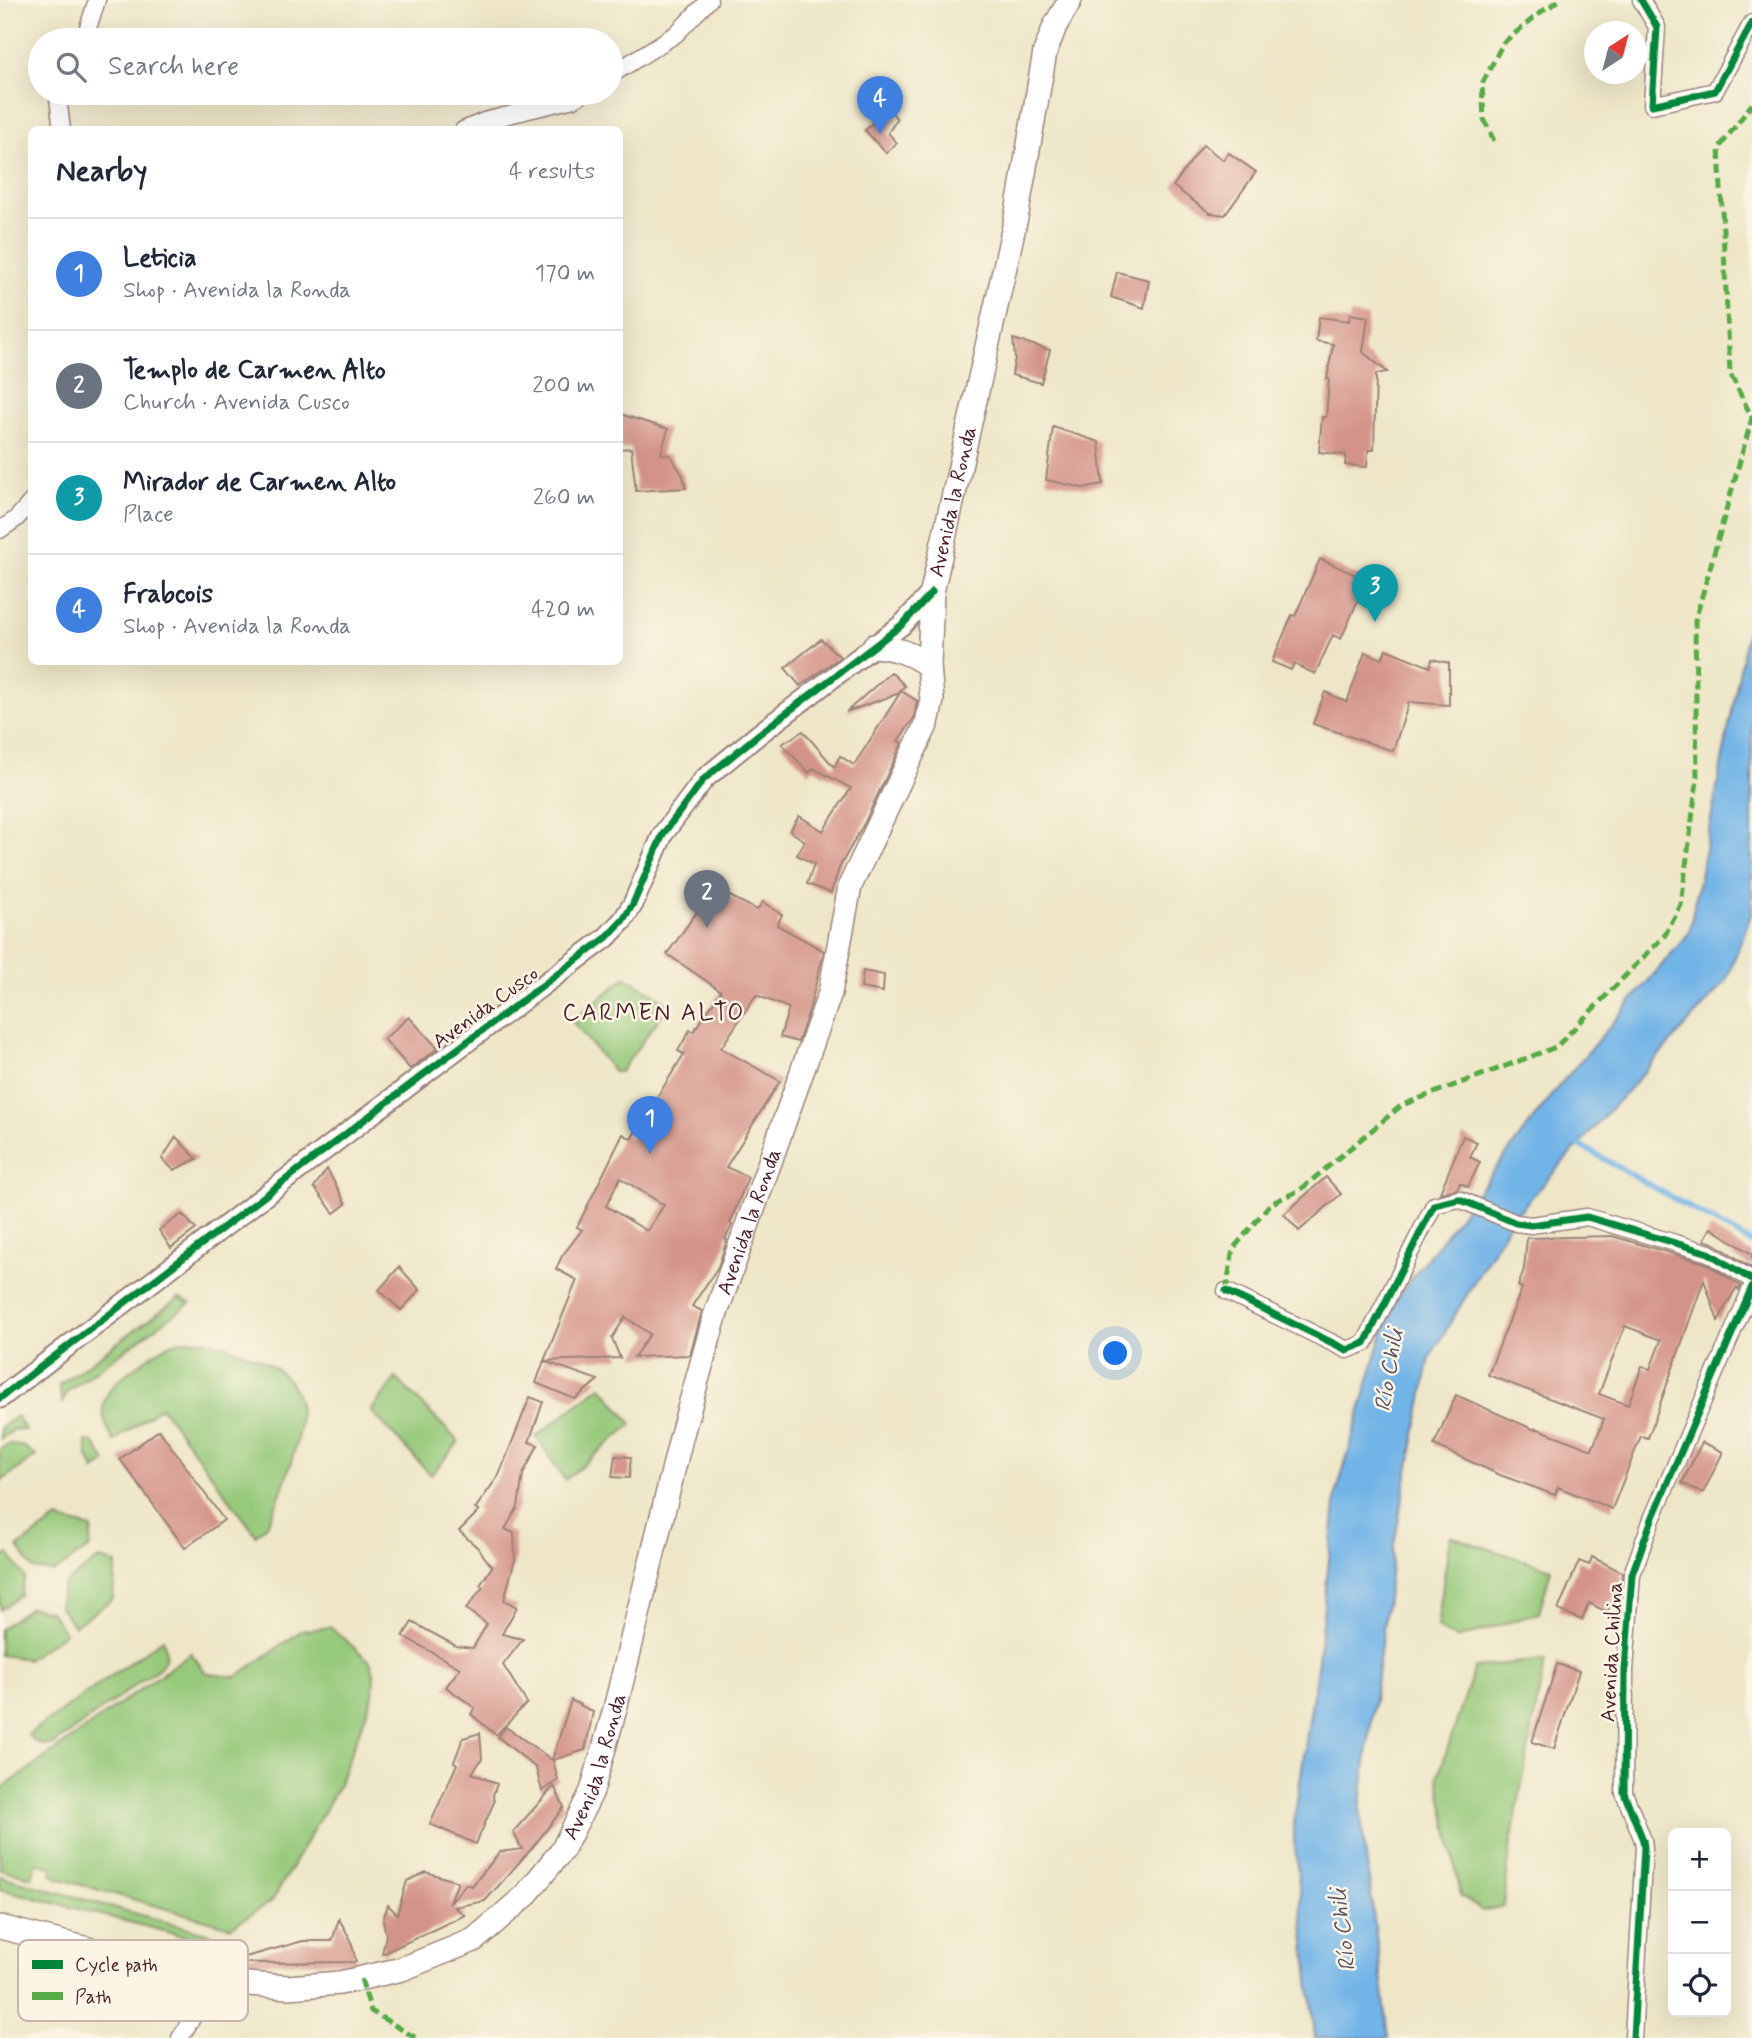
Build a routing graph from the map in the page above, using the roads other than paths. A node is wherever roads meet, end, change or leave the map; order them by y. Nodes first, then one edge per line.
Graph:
1 (97, 0) edge
2 (709, 0) edge
3 (1070, 0) edge
4 (1641, 0) edge
5 (1752, 23) edge
6 (88, 28) edge
7 (623, 67) edge
8 (59, 105) edge
9 (549, 105) edge
10 (62, 126) edge
11 (472, 126) edge
12 (28, 506) edge
13 (0, 530) edge
14 (932, 592) junction
15 (874, 646) junction
16 (929, 666) junction
17 (1752, 1280) edge
18 (1752, 1287) edge
19 (1226, 1291) dead end
20 (0, 1398) edge
21 (0, 1927) edge
22 (52, 1940) edge
23 (248, 1984) edge
24 (190, 2021) edge
25 (180, 2038) edge
26 (1633, 2038) edge

1 - 6 street
2 - 7 street
3 - 14 main road, Avenida la Ronda
4 - 5 street
8 - 10 street
9 - 11 street
12 - 13 street
14 - 15 street, Avenida Cusco
14 - 16 main road, Avenida la Ronda
15 - 16 main road
15 - 20 street, Avenida Cusco
16 - 23 main road, Avenida la Ronda
17 - 19 street
18 - 26 street, Avenida Chilina
21 - 22 main road, Avenida la Ronda
24 - 25 street

